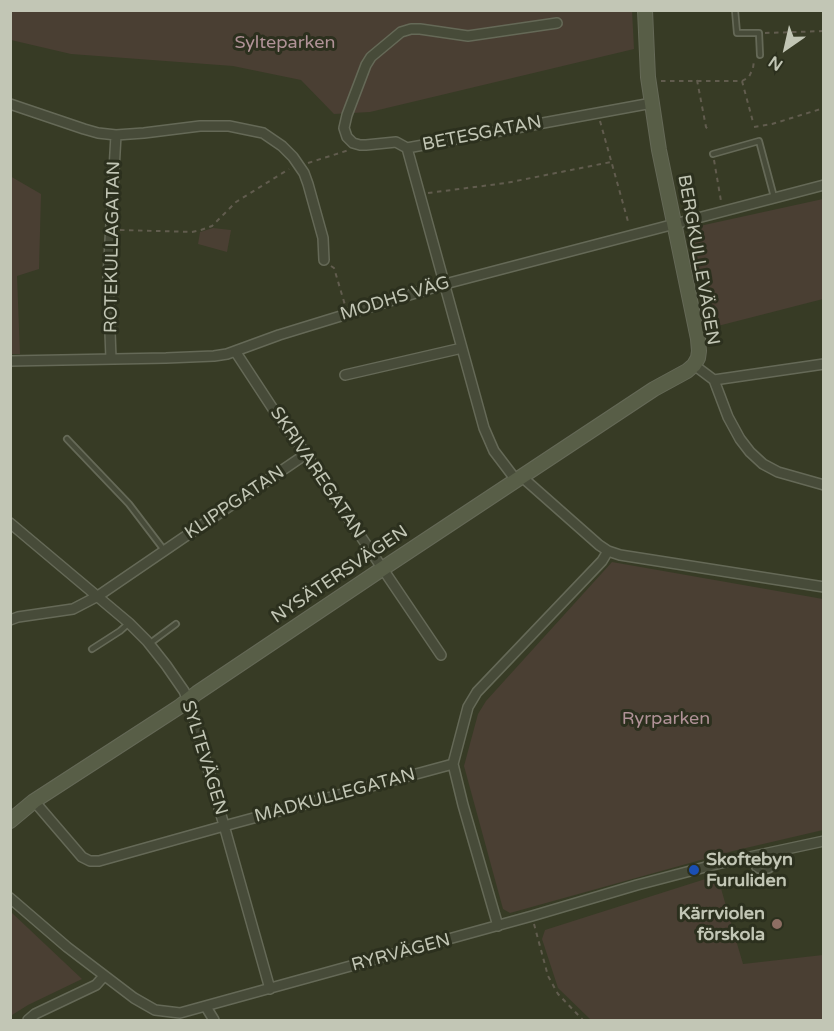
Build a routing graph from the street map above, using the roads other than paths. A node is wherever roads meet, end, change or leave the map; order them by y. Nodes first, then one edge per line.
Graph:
1 (645, 10) edge
2 (735, 10) edge
3 (557, 22) dead end
4 (760, 56) road end
5 (652, 103) junction
6 (10, 104) edge
7 (116, 135) junction
8 (407, 148) junction
9 (713, 154) road end
10 (824, 185) edge
11 (774, 197) junction
12 (674, 223) junction
13 (324, 260) road end
14 (445, 284) junction
15 (462, 348) junction
16 (235, 351) junction
17 (111, 359) junction
18 (10, 361) edge
19 (824, 364) edge
20 (694, 365) junction
21 (345, 375) dead end
22 (714, 380) junction
23 (67, 439) dead end
24 (306, 454) junction
25 (519, 478) junction
26 (824, 485) edge
27 (10, 523) edge
28 (164, 551) junction
29 (608, 551) junction
30 (382, 569) junction
31 (824, 587) edge
32 (98, 596) junction
33 (10, 620) edge
34 (129, 623) junction
35 (176, 624) dead end
36 (149, 644) junction
37 (92, 649) dead end
38 (441, 655) dead end
39 (189, 700) junction
40 (453, 764) junction
41 (34, 801) junction
42 (10, 821) edge
43 (224, 825) junction
44 (824, 841) edge
45 (772, 853) junction
46 (751, 857) junction
47 (10, 898) edge
48 (498, 926) junction
49 (104, 976) junction
50 (271, 991) junction
51 (206, 1007) junction
52 (28, 1020) edge
53 (214, 1020) edge

1 - 5 street, BERGKULLEVÄGEN
2 - 4 lane
3 - 8 street, BETESGATAN
5 - 8 street, BETESGATAN
5 - 12 street, BERGKULLEVÄGEN
6 - 7 street
7 - 13 street
7 - 17 street, ROTEKULLAGATAN
8 - 14 street
9 - 11 lane
10 - 11 street, MODHS VÄG
11 - 12 street, MODHS VÄG
12 - 14 street, MODHS VÄG
12 - 20 street, BERGKULLEVÄGEN
14 - 15 street
14 - 16 street, MODHS VÄG
15 - 21 street
15 - 25 street
16 - 17 street, MODHS VÄG
16 - 24 street, SKRIVAREGATAN
17 - 18 street, MODHS VÄG
19 - 22 street
20 - 22 street, BERGKULLEVÄGEN
20 - 25 street, NYSÄTERSVÄGEN
22 - 26 street
23 - 28 lane
24 - 28 street, KLIPPGATAN
24 - 30 street, SKRIVAREGATAN
25 - 29 street
25 - 30 street, NYSÄTERSVÄGEN
27 - 32 street, SYLTEVÄGEN
28 - 32 street, KLIPPGATAN
29 - 31 street
29 - 40 street
30 - 38 street, SKRIVAREGATAN
30 - 39 street, NYSÄTERSVÄGEN
32 - 33 street, KLIPPGATAN
32 - 34 street, SYLTEVÄGEN
34 - 36 street, SYLTEVÄGEN
34 - 37 lane
35 - 36 lane
36 - 39 street, SYLTEVÄGEN
39 - 41 street, NYSÄTERSVÄGEN
39 - 43 street, SYLTEVÄGEN
40 - 43 street, MADKULLEGATAN
40 - 48 street
41 - 42 street, NYSÄTERSVÄGEN
41 - 43 street, MADKULLEGATAN
43 - 50 street, SYLTEVÄGEN
44 - 45 street, RYRVÄGEN
45 - 46 street, RYRVÄGEN
45 - 46 lane
46 - 48 street, RYRVÄGEN
47 - 49 street, RYRVÄGEN
48 - 50 street, RYRVÄGEN
49 - 51 street, RYRVÄGEN
49 - 52 street
50 - 51 street, RYRVÄGEN
51 - 53 street

